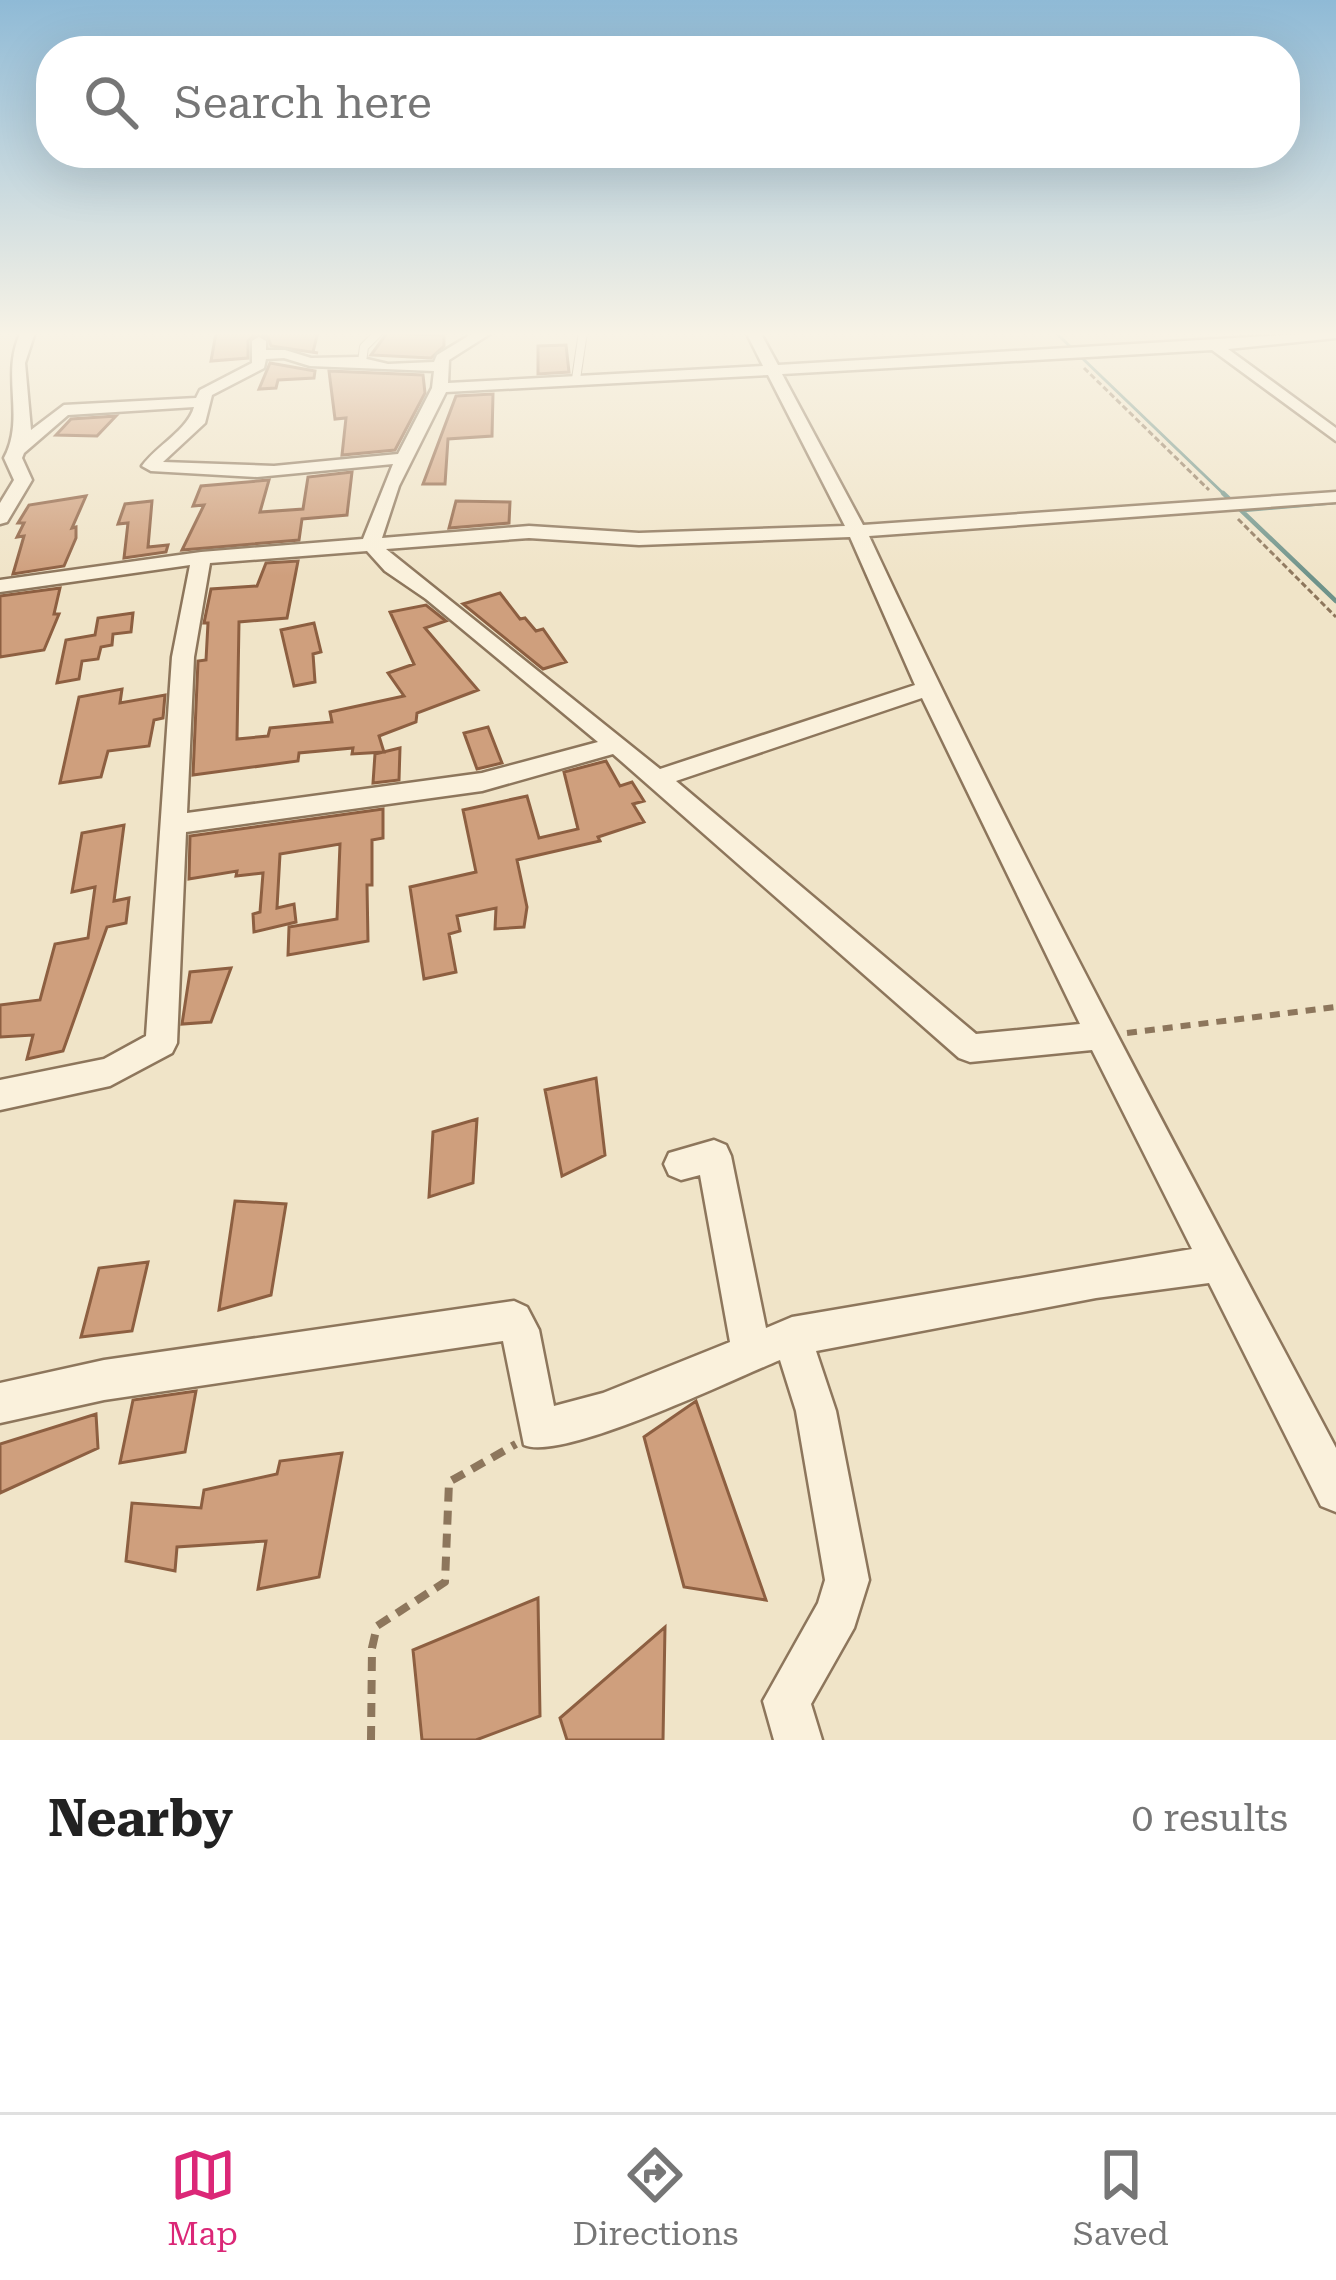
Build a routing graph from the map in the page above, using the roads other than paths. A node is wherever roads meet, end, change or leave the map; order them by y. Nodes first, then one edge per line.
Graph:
1 (13, 413) edge
2 (59, 413) edge
3 (200, 413) edge
4 (427, 413) edge
5 (794, 413) edge
6 (1305, 413) edge
7 (1336, 436) edge
8 (14, 444) edge
9 (404, 459) junction
10 (1336, 497) edge
11 (0, 518) edge
12 (857, 532) junction
13 (371, 544) junction
14 (201, 558) junction
15 (0, 586) edge
16 (928, 688) junction
17 (617, 745) junction
18 (656, 779) junction
19 (176, 824) junction
20 (1101, 1036) junction
21 (0, 1095) edge
22 (681, 1164) dead end
23 (1220, 1263) junction
24 (792, 1336) junction
25 (751, 1351) junction
26 (0, 1402) edge
27 (1336, 1491) edge
28 (798, 1740) edge

1 - 8 street
2 - 8 street
3 - 9 street
4 - 9 street
5 - 12 street
6 - 7 street
8 - 11 street
9 - 13 street
10 - 12 street
12 - 13 street
12 - 16 street
13 - 14 street
13 - 17 street
14 - 15 street
14 - 19 street
16 - 18 street
16 - 20 street
17 - 18 street
17 - 19 street
18 - 20 street
19 - 21 street
20 - 23 street
22 - 25 street
23 - 24 street
23 - 27 street
24 - 25 street
24 - 28 street
25 - 26 street

